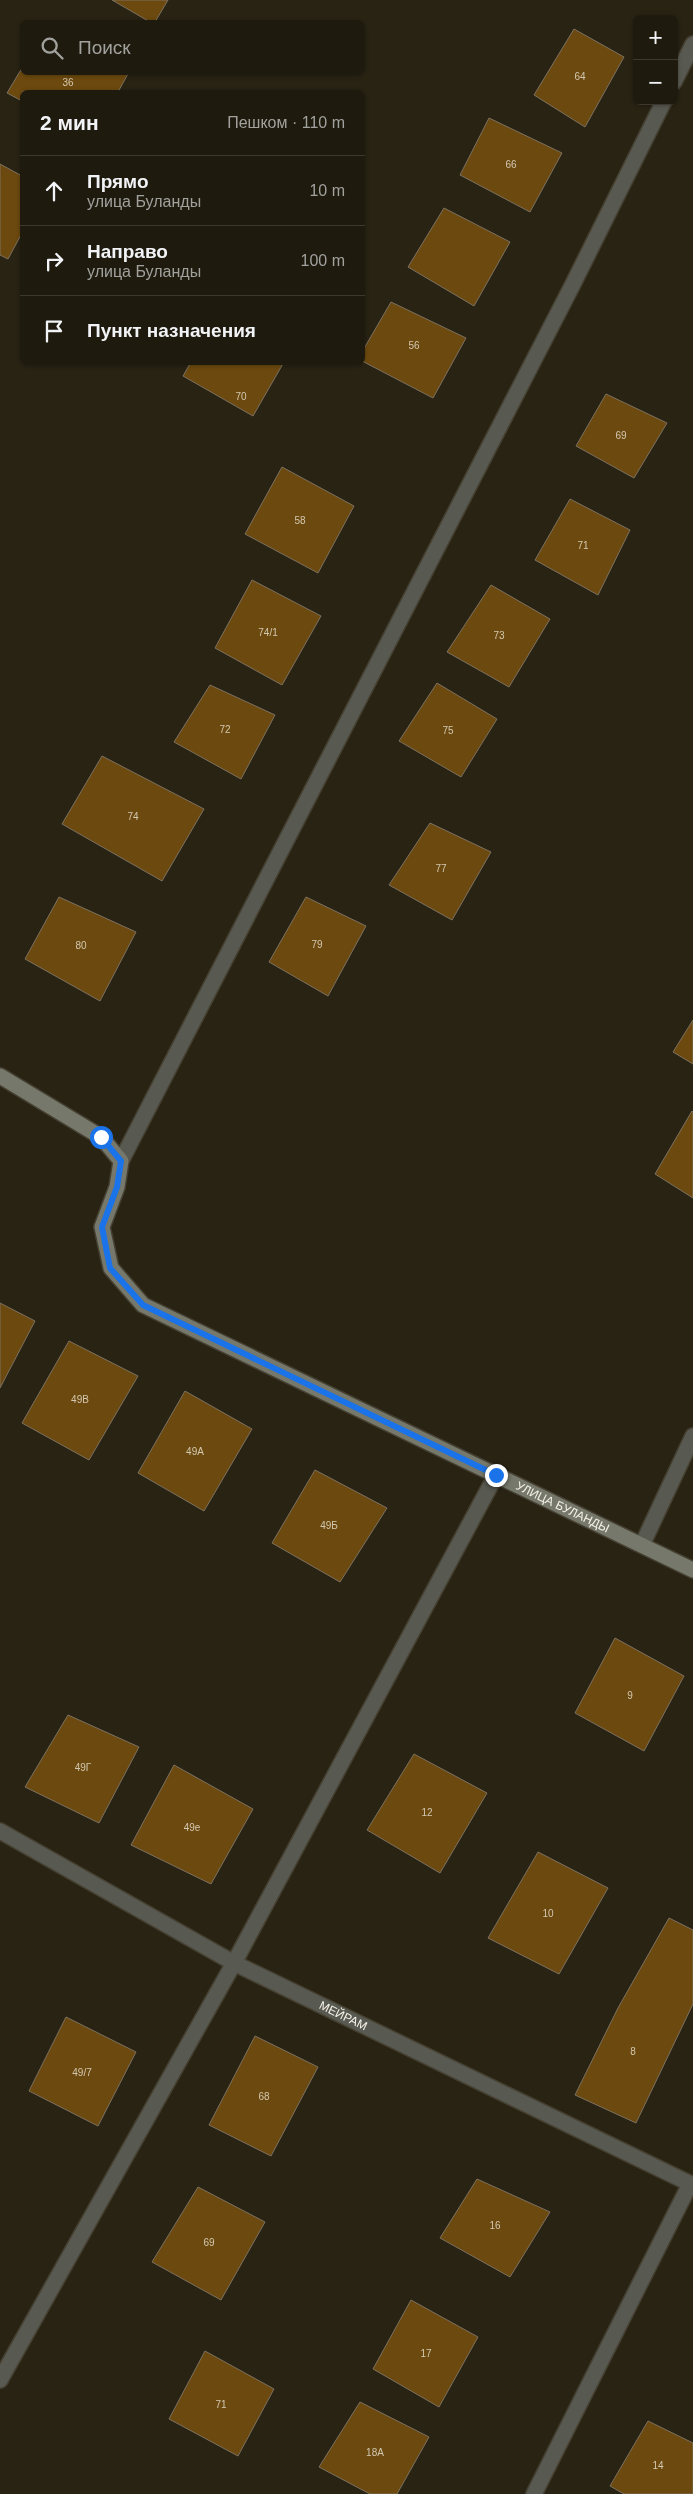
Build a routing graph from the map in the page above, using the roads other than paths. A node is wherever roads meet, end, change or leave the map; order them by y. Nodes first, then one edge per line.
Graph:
1 (693, 44) edge
2 (678, 74) edge
3 (662, 105) edge
4 (0, 1076) edge
5 (121, 1161) junction
6 (693, 1436) edge
7 (496, 1475) junction
8 (642, 1545) junction
9 (693, 1570) edge
10 (0, 1831) edge
11 (234, 1963) junction
12 (691, 2185) edge
13 (0, 2380) edge
14 (534, 2494) edge

1 - 2 street
3 - 5 street
4 - 5 street
5 - 7 street, УЛИЦА БУЛАНДЫ
6 - 8 street
7 - 8 street, УЛИЦА БУЛАНДЫ
7 - 11 street
8 - 9 street, УЛИЦА БУЛАНДЫ
10 - 11 street, МЕЙРАМ
11 - 12 street, МЕЙРАМ
11 - 13 street
12 - 14 street

